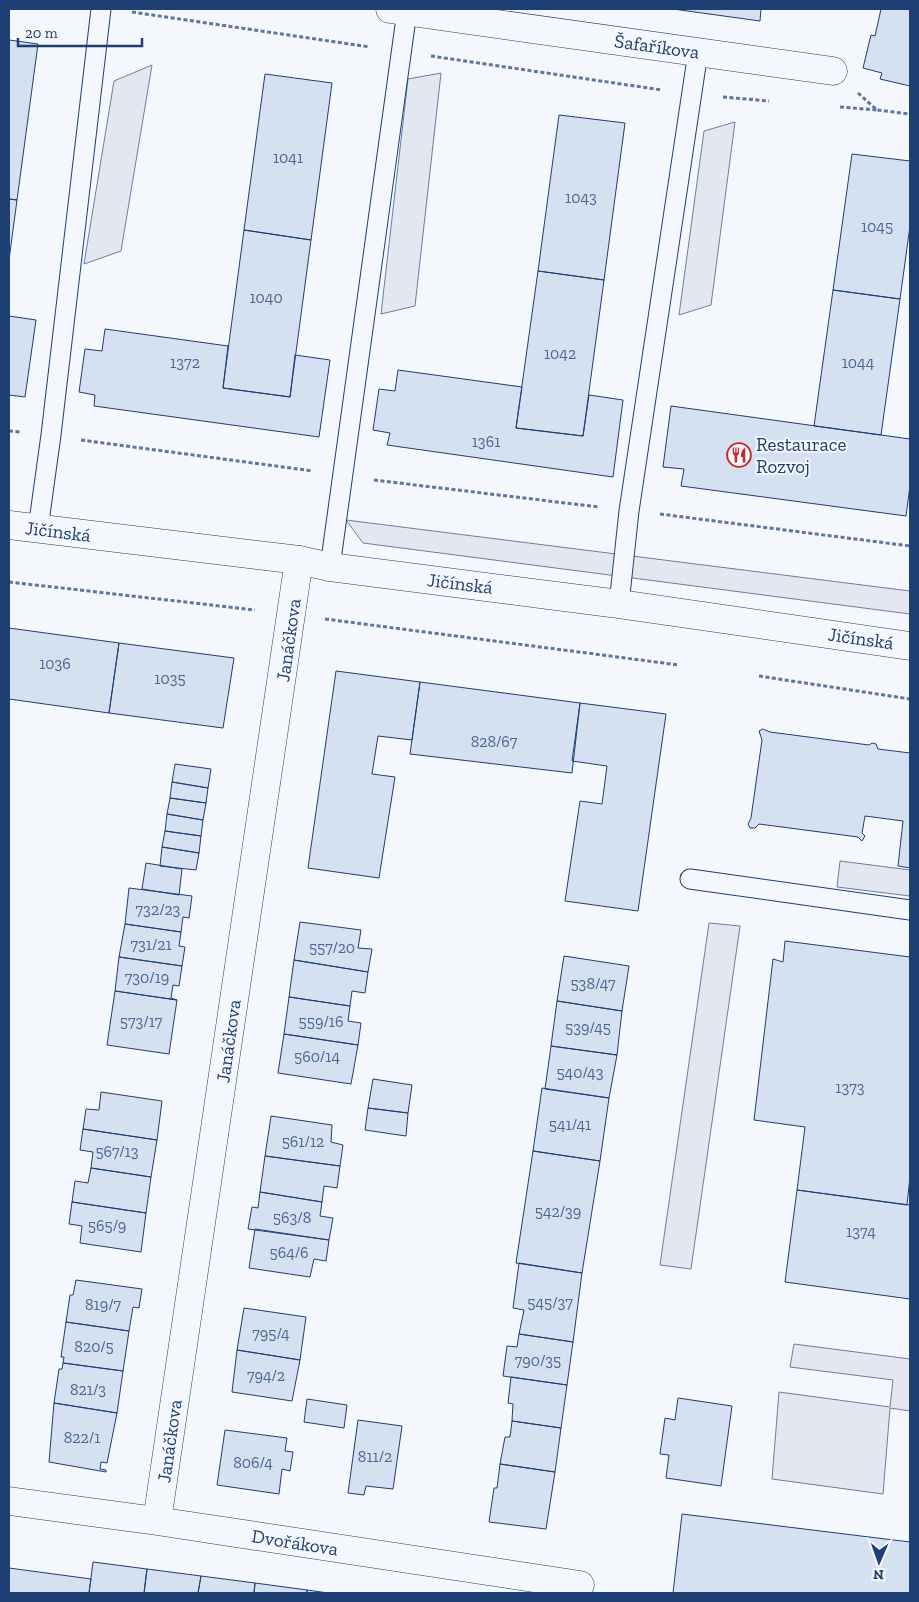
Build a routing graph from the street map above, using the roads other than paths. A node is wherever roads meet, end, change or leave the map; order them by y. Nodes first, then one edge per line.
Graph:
1 (101, 9) edge
2 (398, 10) edge
3 (698, 52) junction
4 (833, 71) road end
5 (9, 525) edge
6 (38, 528) junction
7 (299, 560) junction
8 (330, 567) junction
9 (619, 604) junction
10 (910, 646) edge
11 (690, 879) dead end
12 (910, 910) edge
13 (9, 1501) edge
14 (157, 1521) junction
15 (580, 1585) dead end

1 - 6 lane
2 - 3 street, Šafaříkova
2 - 8 lane
3 - 4 street, Šafaříkova
3 - 9 lane
5 - 6 street, Jičínská
6 - 7 street, Jičínská
7 - 8 street, Jičínská
7 - 14 street, Janáčkova
8 - 9 street, Jičínská
9 - 10 street, Jičínská
11 - 12 lane
13 - 14 street, Dvořákova
14 - 15 street, Dvořákova

